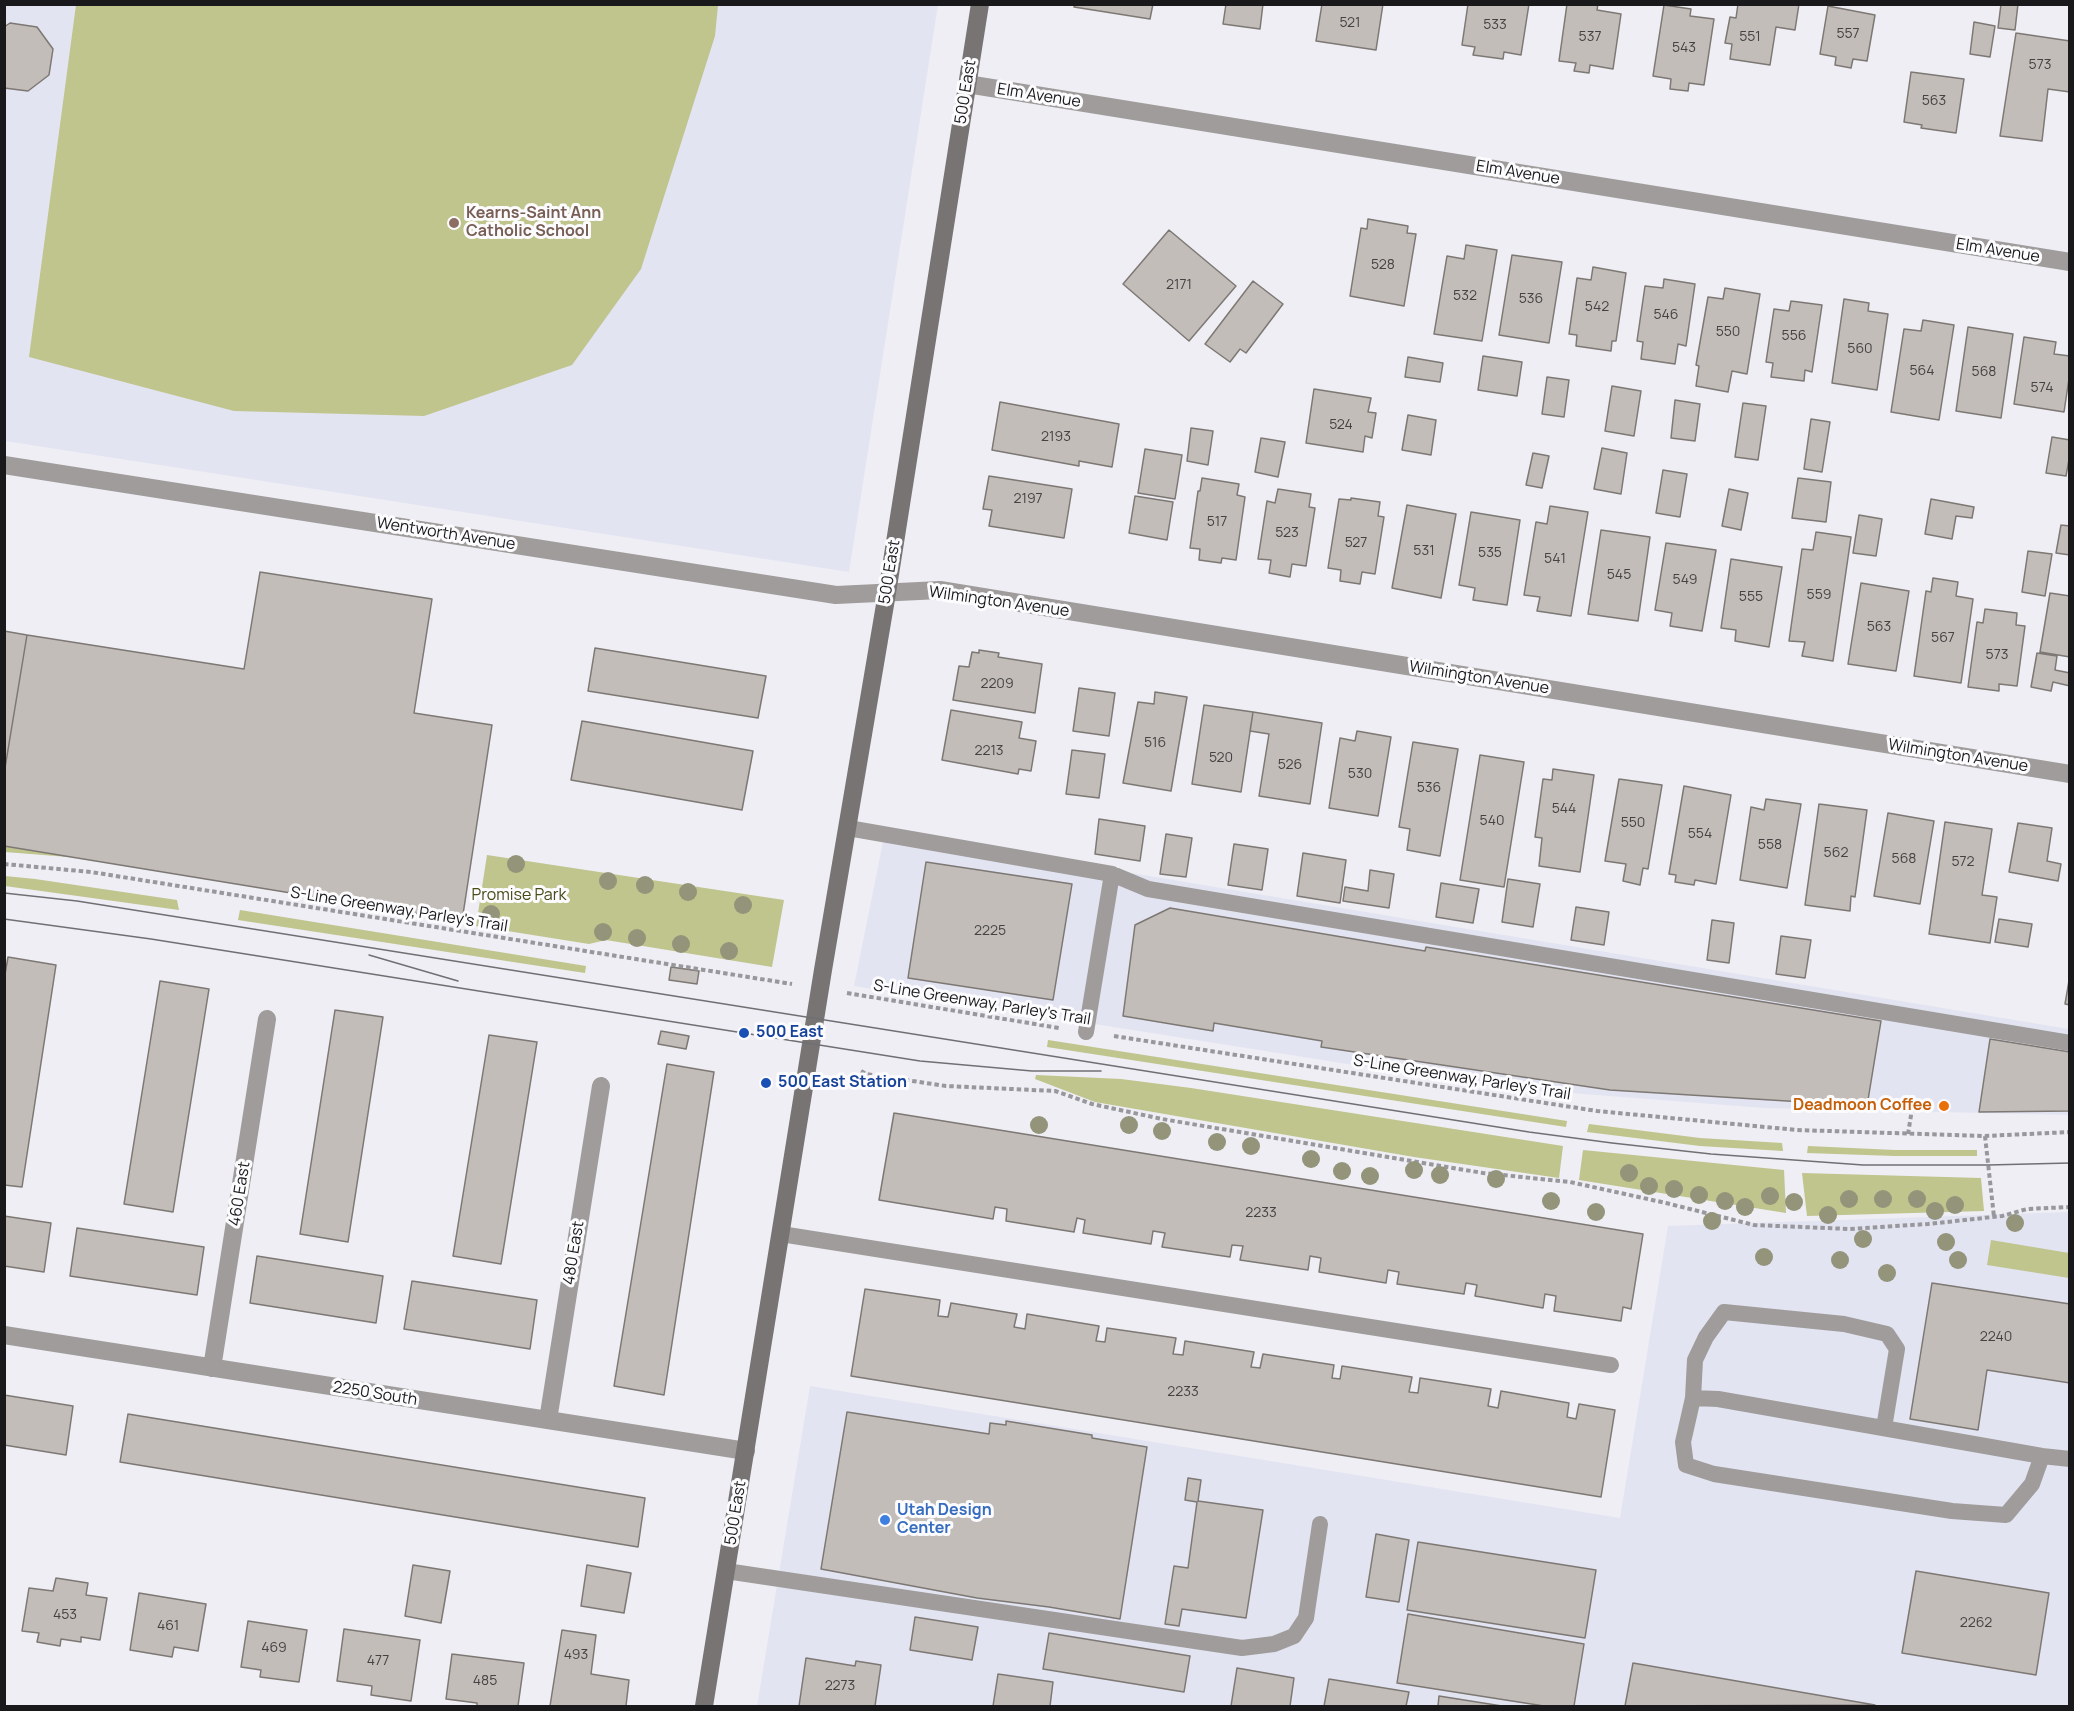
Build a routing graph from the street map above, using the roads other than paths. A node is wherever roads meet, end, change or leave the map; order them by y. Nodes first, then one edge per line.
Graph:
1 (980, 4) edge
2 (967, 84) junction
3 (2070, 262) edge
4 (4, 465) edge
5 (887, 593) junction
6 (2070, 774) edge
7 (848, 828) junction
8 (1112, 874) junction
9 (267, 1019) dead end
10 (1086, 1032) road end
11 (2070, 1042) edge
12 (601, 1086) dead end
13 (781, 1234) junction
14 (4, 1335) edge
15 (1611, 1365) dead end
16 (212, 1368) junction
17 (1693, 1398) junction
18 (548, 1420) junction
19 (1884, 1428) junction
20 (746, 1451) junction
21 (2042, 1456) junction
22 (2070, 1459) edge
23 (1320, 1524) dead end
24 (726, 1571) junction
25 (704, 1707) edge

1 - 2 street, 500 East
2 - 3 street, Elm Avenue
2 - 5 street, 500 East
4 - 5 street, Wentworth Avenue
5 - 6 street, Wilmington Avenue
5 - 7 street, 500 East
7 - 8 lane
7 - 13 street, 500 East
8 - 10 lane
8 - 11 lane
9 - 16 street, 460 East
12 - 18 street, 480 East
13 - 15 lane
13 - 20 street, 500 East
14 - 16 street, 2250 South
16 - 18 street, 2250 South
17 - 19 lane
17 - 19 lane
17 - 21 lane
18 - 20 street, 2250 South
19 - 21 lane
20 - 24 street, 500 East
21 - 22 lane
23 - 24 lane
24 - 25 street, 500 East

